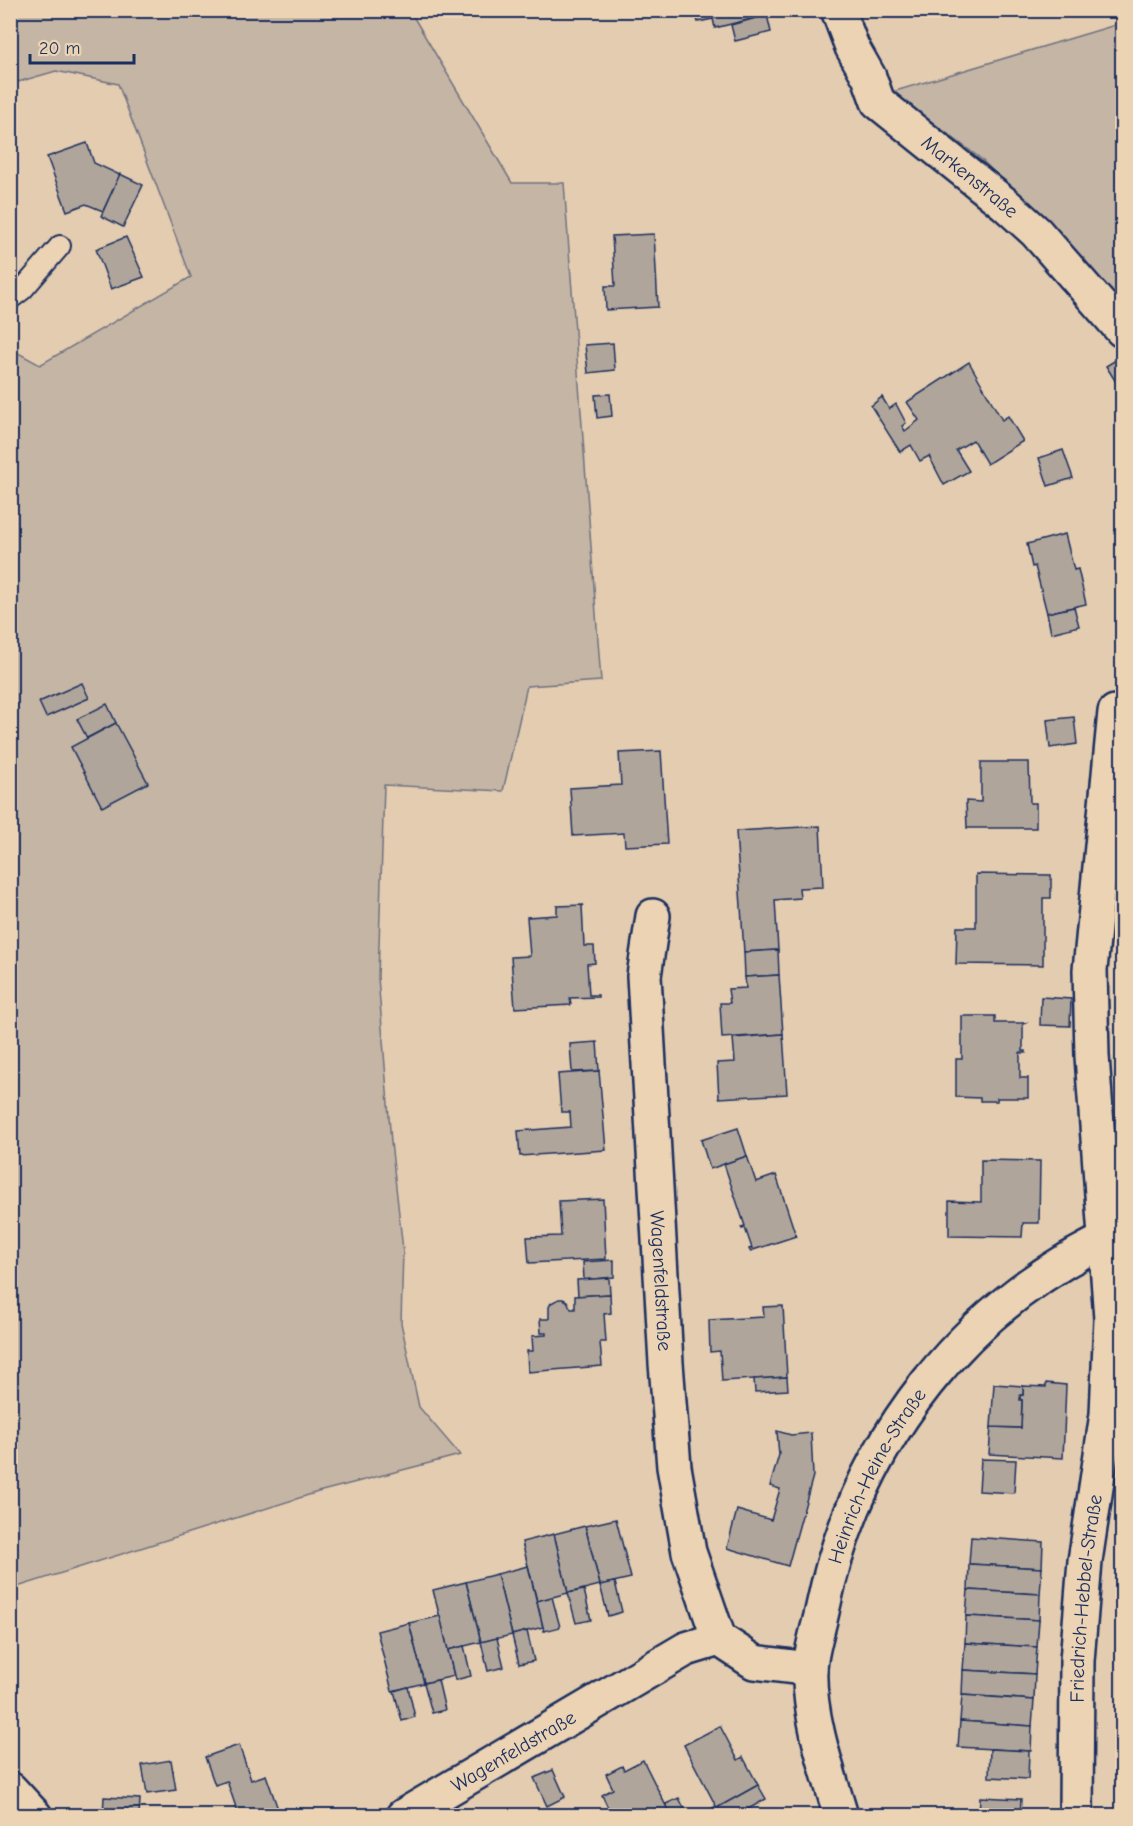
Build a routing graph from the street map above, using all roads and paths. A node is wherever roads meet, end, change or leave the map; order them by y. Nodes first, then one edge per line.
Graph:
1 (838, 10) edge
2 (60, 246) dead end
3 (10, 299) edge
4 (1122, 330) edge
5 (1115, 712) dead end
6 (653, 916) dead end
7 (1115, 1236) edge
8 (719, 1639) junction
9 (810, 1669) junction
10 (10, 1789) edge
11 (35, 1815) edge
12 (403, 1815) edge
13 (841, 1815) edge
14 (1076, 1815) edge

1 - 4 street, Markenstraße
2 - 3 lane
5 - 7 street, Friedrich-Hebbel-Straße
6 - 8 street, Wagenfeldstraße
7 - 9 street, Heinrich-Heine-Straße
7 - 14 street, Friedrich-Hebbel-Straße
8 - 9 street
8 - 12 street, Wagenfeldstraße
9 - 13 street, Heinrich-Heine-Straße
10 - 11 street

